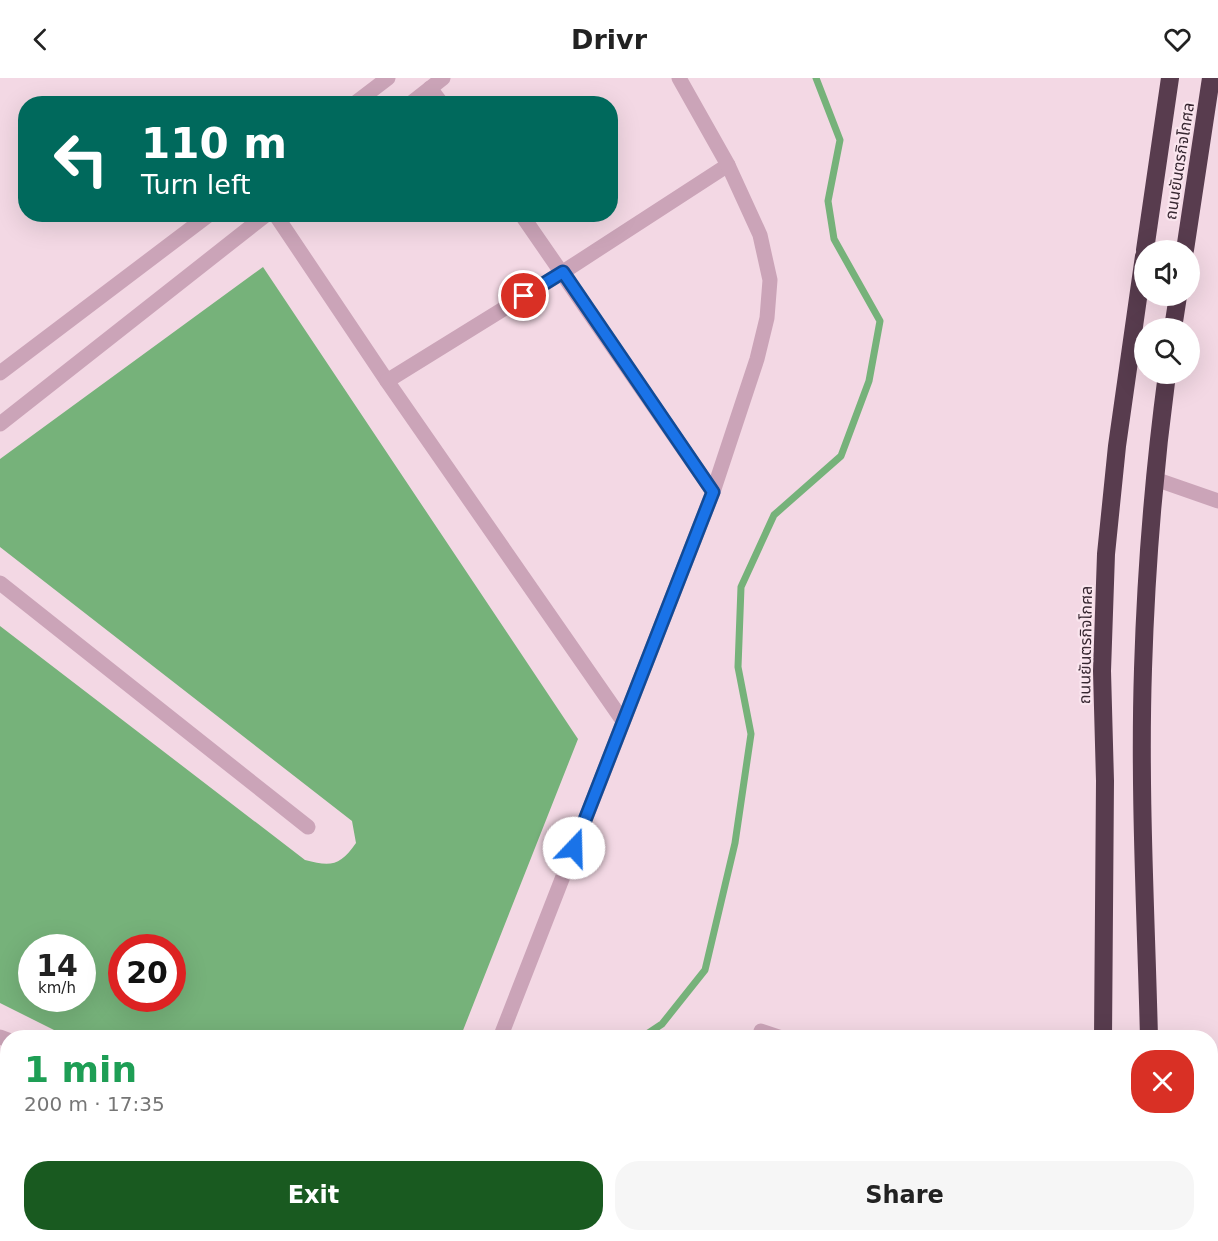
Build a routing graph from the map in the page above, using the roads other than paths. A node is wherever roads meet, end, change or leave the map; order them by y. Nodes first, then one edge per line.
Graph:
1 (388, 78) edge
2 (443, 78) edge
3 (679, 78) edge
4 (1170, 78) edge
5 (1211, 78) edge
6 (430, 88) junction
7 (364, 96) edge
8 (420, 96) edge
9 (436, 96) edge
10 (728, 165) junction
11 (199, 222) edge
12 (257, 222) edge
13 (280, 222) edge
14 (527, 222) edge
15 (1146, 240) edge
16 (1187, 240) edge
17 (563, 272) junction
18 (1137, 306) edge
19 (0, 373) edge
20 (387, 381) junction
21 (1166, 384) edge
22 (0, 424) edge
23 (1155, 479) junction
24 (713, 492) junction
25 (1218, 501) edge
26 (0, 583) edge
27 (623, 721) junction
28 (308, 826) dead end
29 (503, 1030) edge
30 (1103, 1030) edge
31 (1149, 1030) edge

1 - 7 street
2 - 6 street
3 - 10 street
4 - 15 highway, ถนนยันตรกิจโกศล
5 - 16 highway, ถนนยันตรกิจโกศล
6 - 8 street
6 - 9 street
10 - 17 street
10 - 24 street
11 - 19 street
12 - 22 street
13 - 20 street
14 - 17 street
17 - 20 street
17 - 24 street
18 - 30 highway, ถนนยันตรกิจโกศล
20 - 27 street
21 - 23 highway
23 - 25 street
23 - 31 highway
24 - 27 street
26 - 28 street
27 - 29 street

